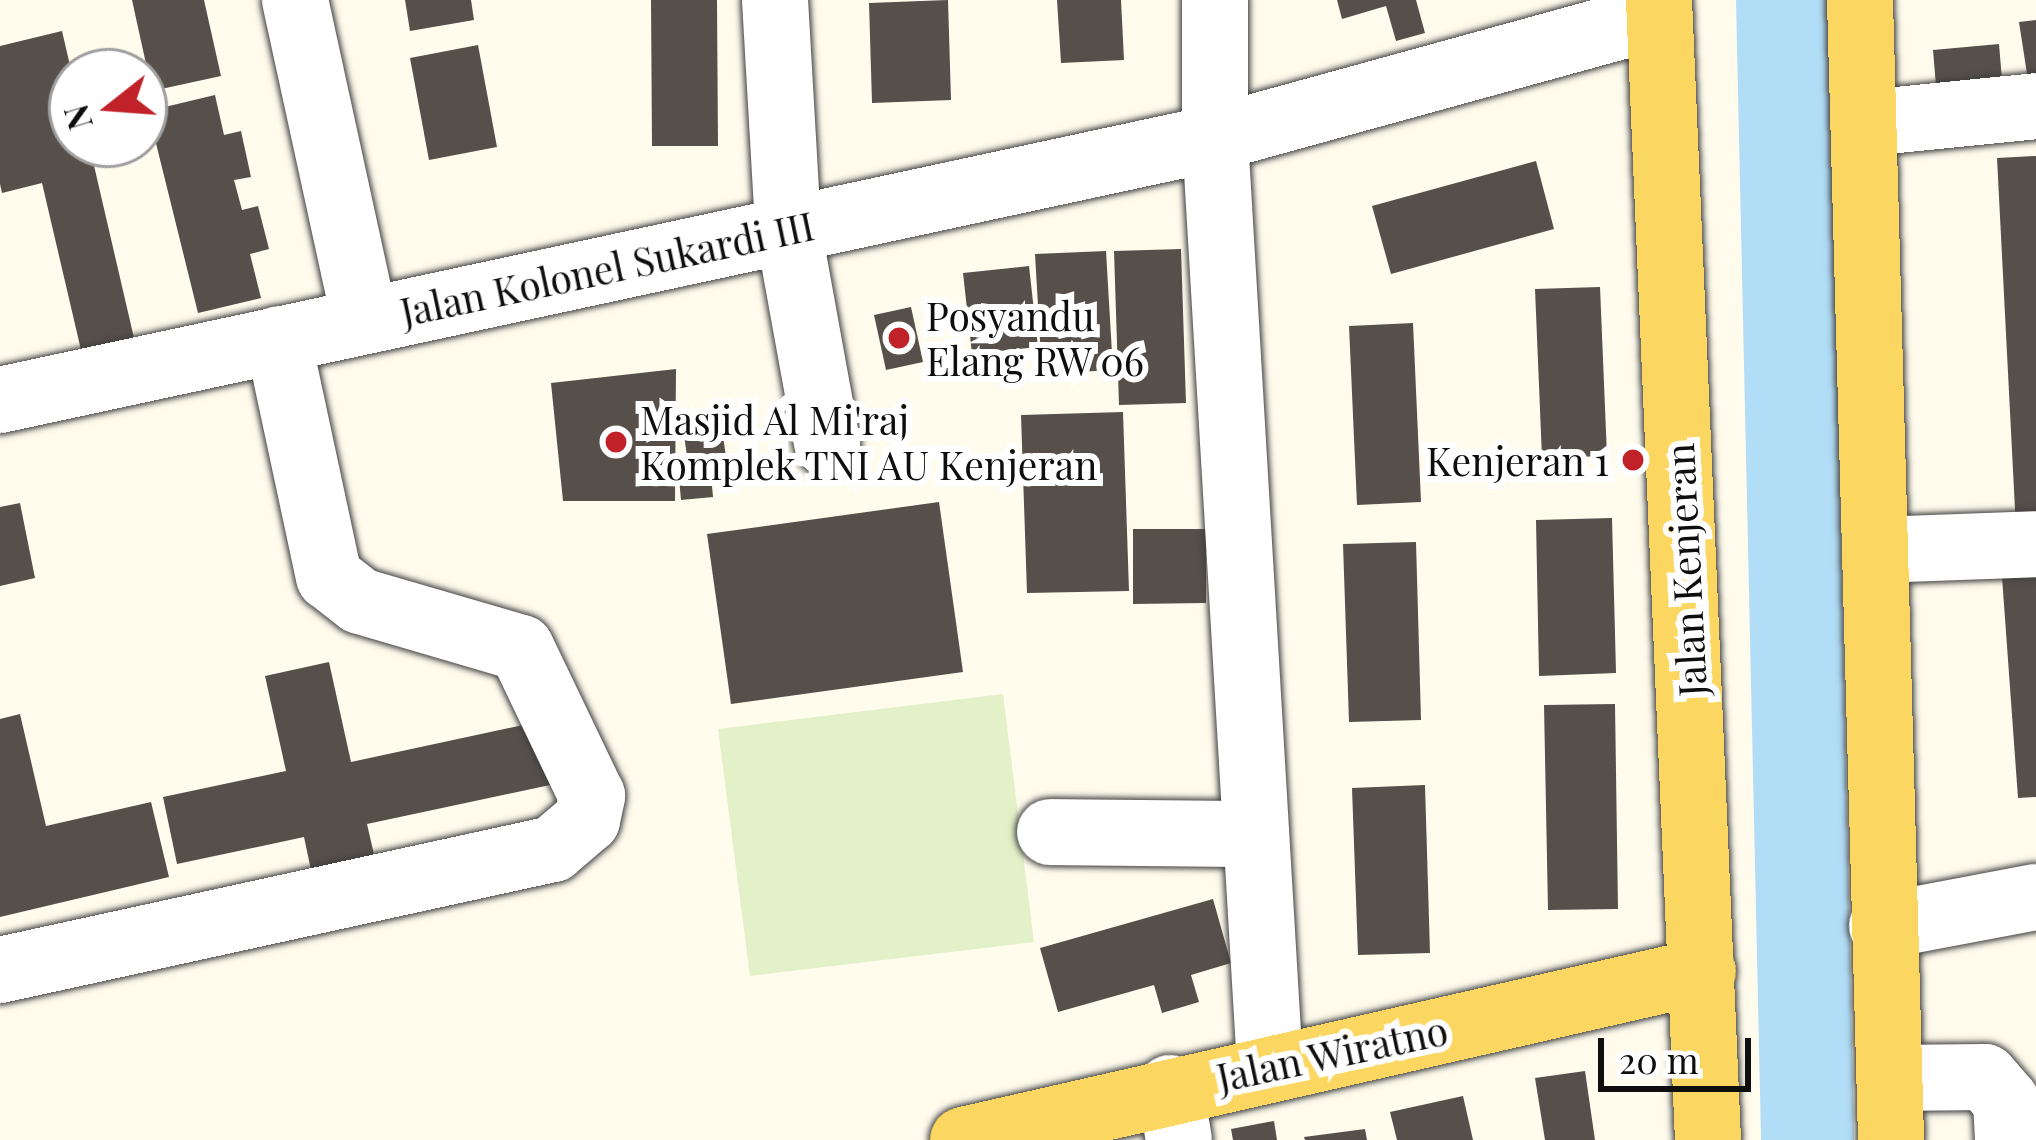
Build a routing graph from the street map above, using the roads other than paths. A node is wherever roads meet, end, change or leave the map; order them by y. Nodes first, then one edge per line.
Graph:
1 (295, 0) edge
2 (775, 0) edge
3 (1215, 0) edge
4 (1860, 0) edge
5 (1659, 8) edge
6 (2036, 106) edge
7 (1867, 123) junction
8 (1215, 138) junction
9 (788, 228) junction
10 (365, 320) junction
11 (278, 339) junction
12 (1, 396) edge
13 (826, 443) dead end
14 (2036, 544) edge
15 (1876, 550) junction
16 (1050, 832) dead end
17 (1256, 834) junction
18 (2036, 897) edge
19 (1882, 926) junction
20 (0, 970) edge
21 (1703, 971) junction
22 (1270, 1067) junction
23 (1891, 1109) edge
24 (1175, 1114) edge
25 (1042, 1131) edge
26 (963, 1140) edge
27 (1708, 1140) edge
28 (2008, 1140) edge

1 - 10 street
2 - 9 street
3 - 8 street
4 - 7 main road
5 - 8 street, Jalan Kolonel Sukardi III
5 - 21 main road, Jalan Kenjeran
6 - 7 street
7 - 15 main road
8 - 9 street, Jalan Kolonel Sukardi III
8 - 17 street
9 - 10 street, Jalan Kolonel Sukardi III
9 - 13 street
10 - 11 street, Jalan Kolonel Sukardi III
11 - 12 street, Jalan Kolonel Sukardi III
11 - 20 street
14 - 15 street
15 - 19 main road
16 - 17 street
17 - 22 street
18 - 19 street
19 - 23 main road
21 - 22 main road, Jalan Wiratno
21 - 27 main road, Jalan Kenjeran
22 - 24 main road, Jalan Wiratno
23 - 28 street
24 - 25 main road, Jalan Wiratno
25 - 26 main road, Jalan Wiratno

